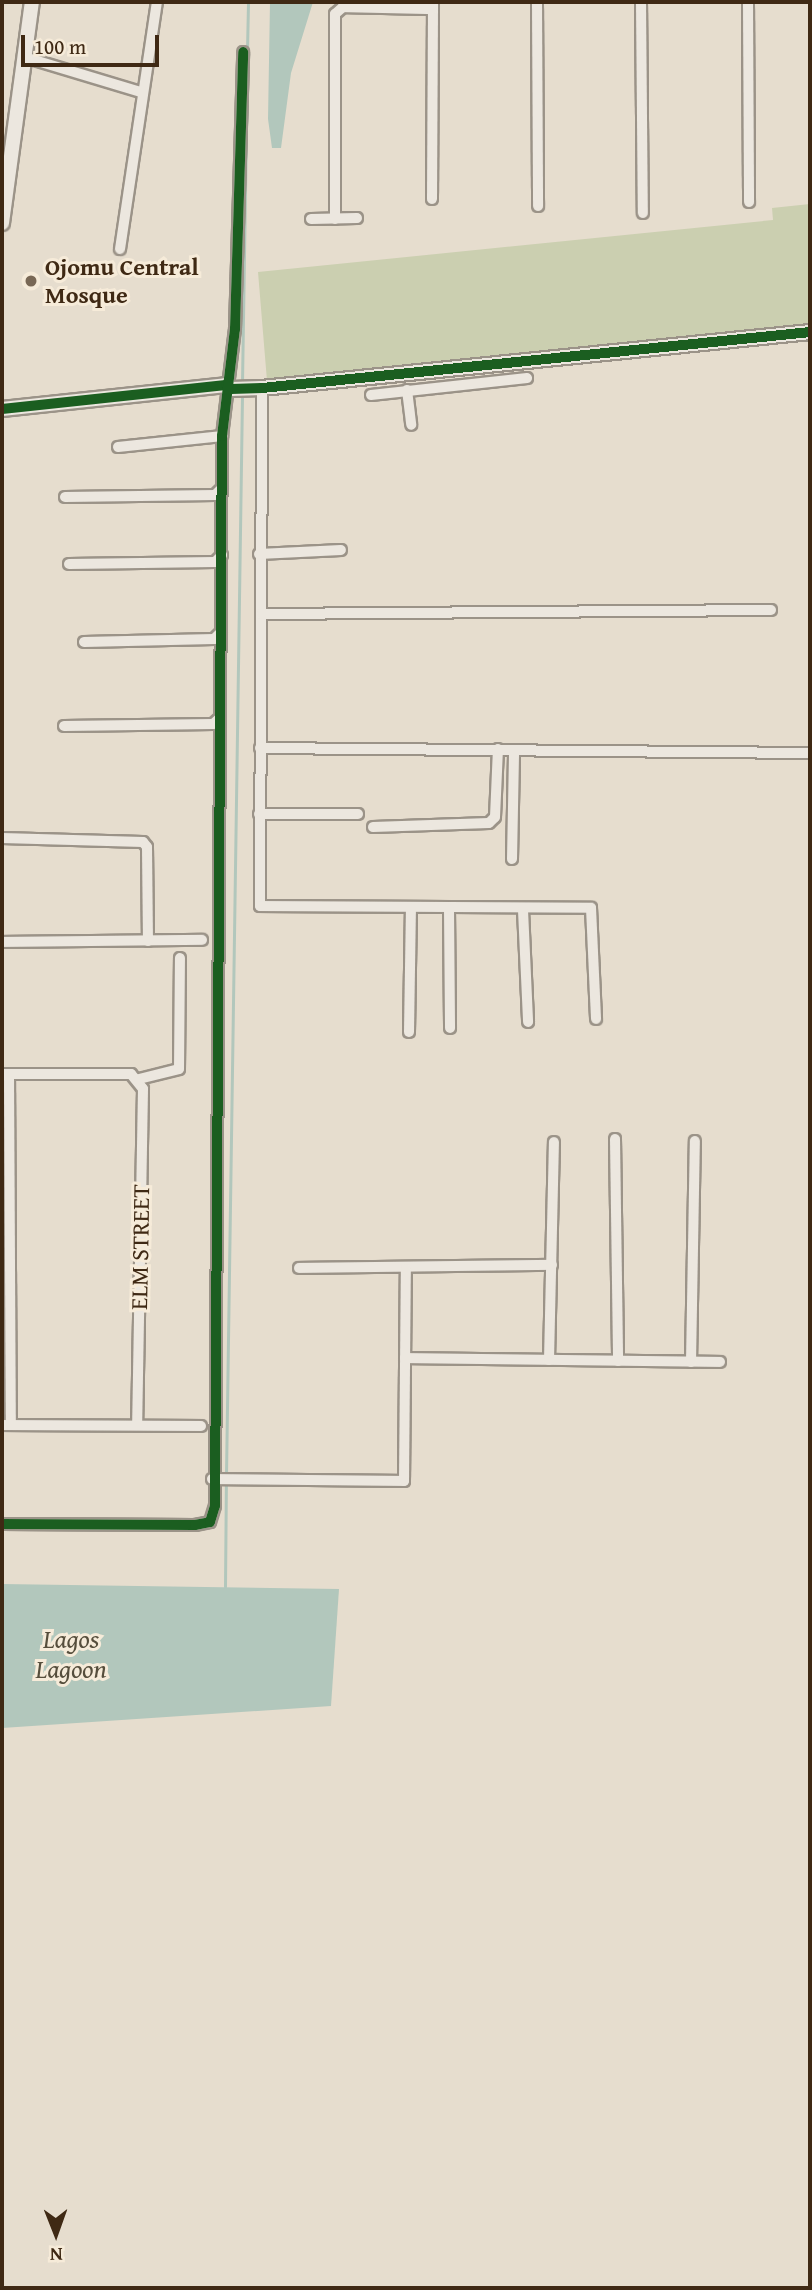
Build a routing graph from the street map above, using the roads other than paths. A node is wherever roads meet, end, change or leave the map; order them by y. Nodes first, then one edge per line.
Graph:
1 (32, 2) edge
2 (157, 2) edge
3 (537, 2) edge
4 (641, 2) edge
5 (748, 2) edge
6 (433, 6) edge
7 (243, 52) dead end
8 (24, 58) junction
9 (141, 92) junction
10 (432, 199) dead end
11 (749, 202) dead end
12 (538, 206) dead end
13 (643, 213) dead end
14 (357, 218) dead end
15 (311, 219) dead end
16 (335, 219) junction
17 (2, 223) edge
18 (120, 249) dead end
19 (810, 332) edge
20 (397, 375) junction
21 (527, 378) dead end
22 (229, 387) junction
23 (260, 388) junction
24 (403, 390) junction
25 (371, 394) dead end
26 (2, 410) edge
27 (411, 425) dead end
28 (222, 436) junction
29 (118, 447) dead end
30 (222, 488) junction
31 (65, 497) dead end
32 (341, 550) dead end
33 (259, 554) junction
34 (222, 555) junction
35 (69, 564) dead end
36 (771, 610) dead end
37 (262, 614) junction
38 (221, 632) junction
39 (84, 642) dead end
40 (220, 718) junction
41 (64, 726) dead end
42 (260, 748) junction
43 (498, 749) junction
44 (514, 750) junction
45 (810, 752) edge
46 (259, 814) junction
47 (358, 814) dead end
48 (373, 827) dead end
49 (2, 838) edge
50 (512, 859) dead end
51 (411, 908) junction
52 (449, 909) junction
53 (523, 910) junction
54 (202, 940) dead end
55 (148, 941) junction
56 (2, 942) edge
57 (180, 958) dead end
58 (596, 1019) dead end
59 (528, 1022) dead end
60 (450, 1028) dead end
61 (409, 1031) dead end
62 (5, 1074) edge
63 (135, 1077) junction
64 (615, 1139) dead end
65 (695, 1141) dead end
66 (554, 1142) dead end
67 (552, 1265) junction
68 (299, 1268) dead end
69 (406, 1269) junction
70 (405, 1357) junction
71 (549, 1360) junction
72 (618, 1361) junction
73 (691, 1362) junction
74 (720, 1362) dead end
75 (137, 1424) junction
76 (7, 1425) edge
77 (201, 1426) dead end
78 (215, 1479) junction
79 (2, 1524) edge

1 - 8 street
2 - 9 street
3 - 12 street
4 - 13 street
5 - 11 street
6 - 10 street
6 - 16 street
7 - 22 street
8 - 9 street
8 - 17 street
9 - 18 street
14 - 16 street
15 - 16 street
19 - 20 street
20 - 23 street
20 - 24 street
21 - 24 street
22 - 23 street
22 - 26 street
22 - 28 street
23 - 33 street
24 - 25 street
24 - 27 street
28 - 29 street
28 - 30 street
30 - 31 street
30 - 34 street
32 - 33 street
33 - 37 street
34 - 35 street
34 - 38 street
36 - 37 street
37 - 42 street
38 - 39 street
38 - 40 street
40 - 41 street
40 - 78 street
42 - 43 street
42 - 46 street
43 - 44 street
43 - 48 street
44 - 45 street
44 - 50 street
46 - 47 street
46 - 51 street
49 - 55 street
51 - 52 street
51 - 61 street
52 - 53 street
52 - 60 street
53 - 58 street
53 - 59 street
54 - 55 street
55 - 56 street
57 - 63 street
62 - 63 street
62 - 76 street
63 - 75 street, ELM STREET
64 - 72 street
65 - 73 street
66 - 67 street
67 - 69 street
67 - 71 street
68 - 69 street
69 - 70 street
70 - 71 street
70 - 78 street
71 - 72 street
72 - 73 street
73 - 74 street
75 - 76 street
75 - 77 street
78 - 79 street

